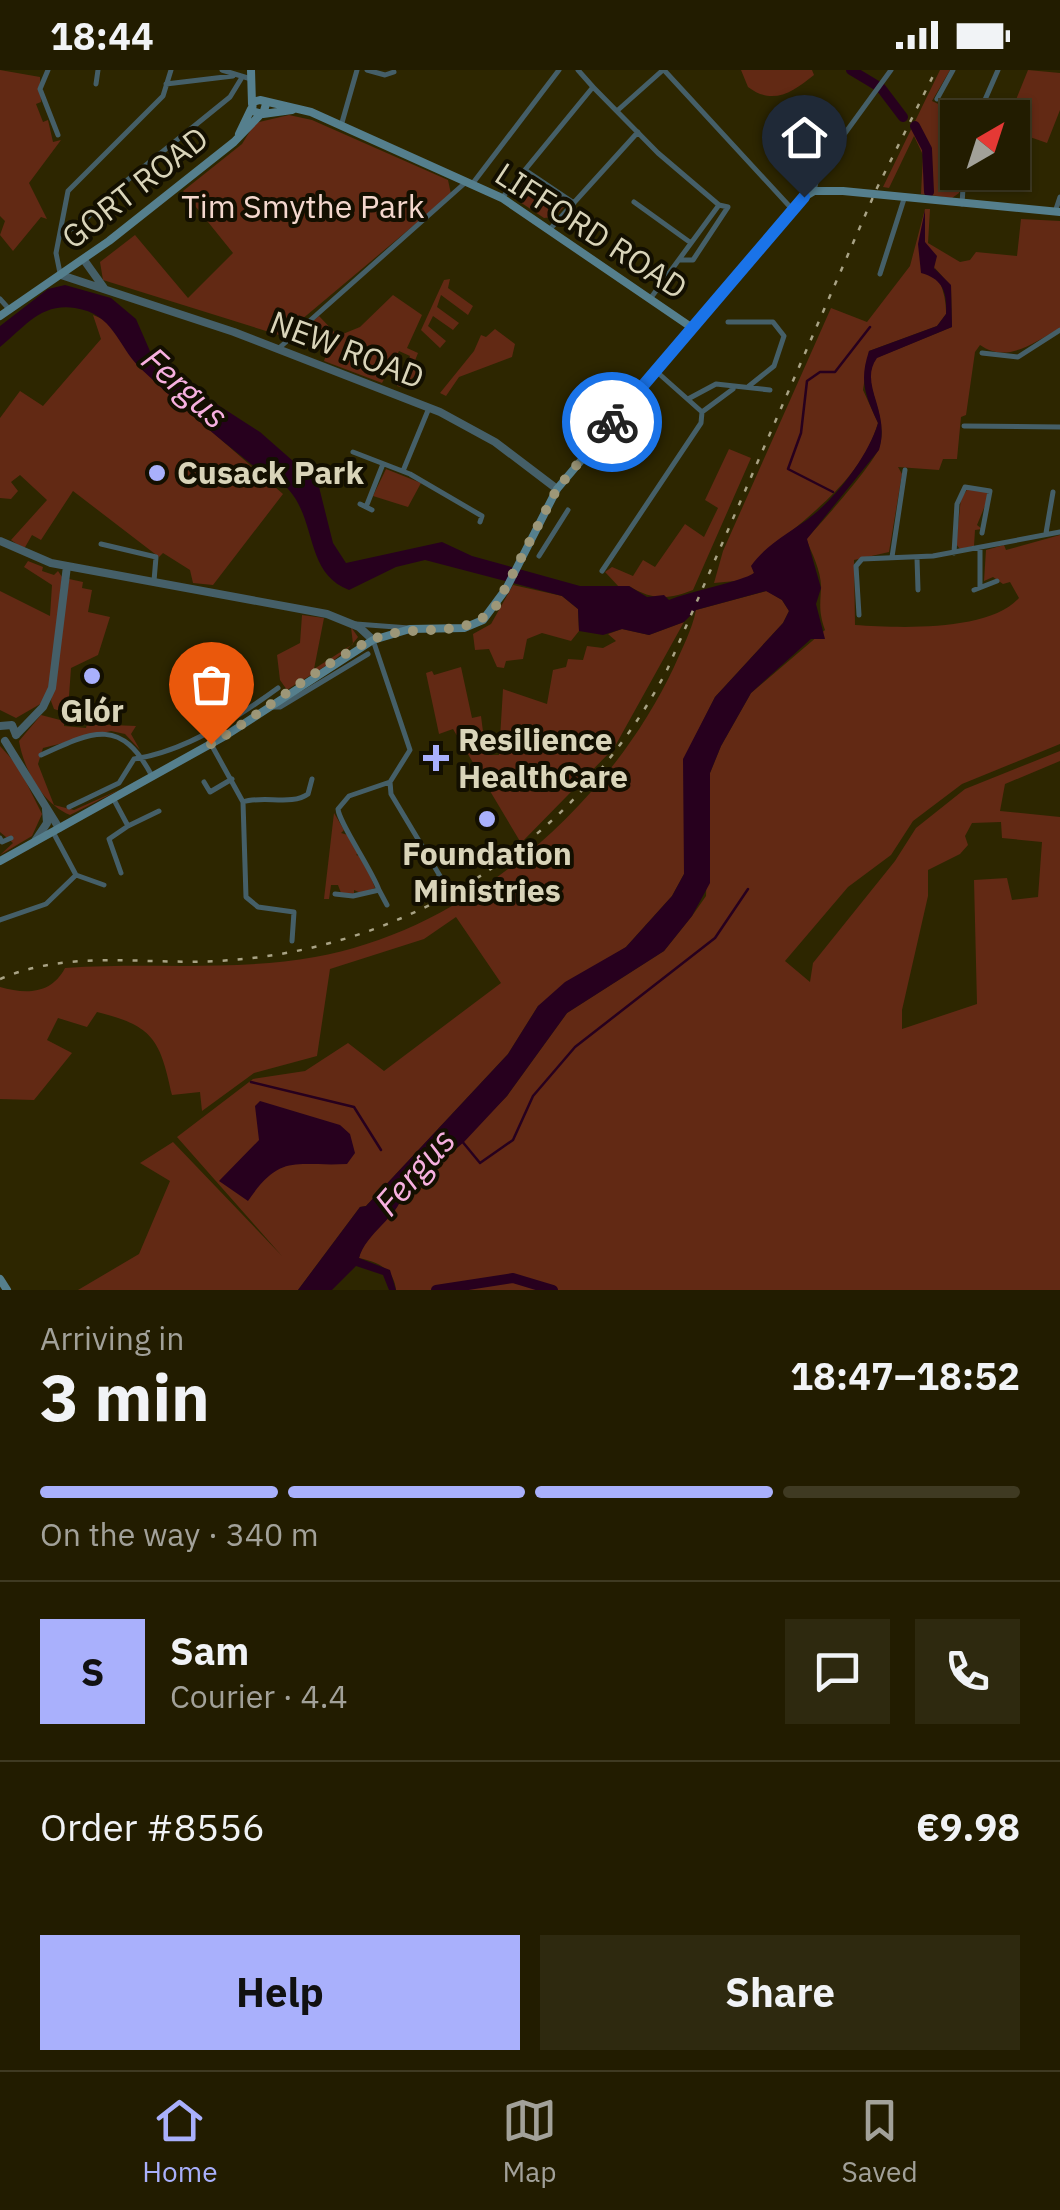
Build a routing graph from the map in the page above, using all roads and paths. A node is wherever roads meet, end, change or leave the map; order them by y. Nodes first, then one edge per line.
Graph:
1 (47, 70) edge
2 (98, 70) edge
3 (171, 70) edge
4 (222, 70) edge
5 (357, 70) edge
6 (367, 70) edge
7 (559, 70) edge
8 (578, 70) edge
9 (663, 70) edge
10 (890, 70) edge
11 (901, 70) edge
12 (953, 70) edge
13 (998, 70) edge
14 (394, 72) edge
15 (251, 74) edge
16 (233, 76) junction
17 (240, 79) junction
18 (96, 84) dead end
19 (166, 84) junction
20 (593, 87) junction
21 (937, 99) dead end
22 (985, 100) edge
23 (264, 102) junction
24 (251, 107) junction
25 (296, 110) junction
26 (618, 110) junction
27 (261, 115) junction
28 (341, 126) junction
29 (638, 132) junction
30 (58, 135) dead end
31 (238, 138) junction
32 (525, 170) junction
33 (469, 182) junction
34 (963, 190) edge
35 (814, 192) junction
36 (1060, 197) edge
37 (502, 198) junction
38 (904, 199) junction
39 (574, 202) junction
40 (634, 202) dead end
41 (718, 206) junction
42 (962, 206) junction
43 (792, 209) junction
44 (1058, 212) edge
45 (551, 228) junction
46 (60, 234) junction
47 (691, 243) junction
48 (84, 260) junction
49 (679, 260) junction
50 (880, 274) dead end
51 (61, 276) junction
52 (104, 288) junction
53 (0, 299) edge
54 (650, 299) junction
55 (9, 309) junction
56 (0, 316) edge
57 (728, 322) dead end
58 (691, 328) junction
59 (1060, 330) edge
60 (278, 349) junction
61 (982, 354) dead end
62 (655, 370) junction
63 (749, 386) junction
64 (733, 388) junction
65 (770, 390) dead end
66 (688, 399) junction
67 (429, 408) junction
68 (702, 412) junction
69 (964, 426) dead end
70 (1060, 427) edge
71 (354, 452) dead end
72 (383, 464) junction
73 (905, 470) dead end
74 (403, 472) junction
75 (557, 489) junction
76 (1053, 492) dead end
77 (366, 507) dead end
78 (568, 510) dead end
79 (480, 522) dead end
80 (536, 527) junction
81 (1060, 532) edge
82 (982, 533) dead end
83 (1046, 534) junction
84 (551, 536) junction
85 (0, 541) edge
86 (101, 544) dead end
87 (980, 548) junction
88 (954, 553) junction
89 (539, 556) dead end
90 (892, 557) junction
91 (917, 557) junction
92 (68, 566) junction
93 (602, 571) dead end
94 (998, 581) dead end
95 (153, 583) junction
96 (918, 590) dead end
97 (859, 615) dead end
98 (353, 624) junction
99 (410, 629) junction
100 (372, 640) junction
101 (368, 654) dead end
102 (345, 662) junction
103 (278, 688) dead end
104 (25, 721) junction
105 (4, 723) edge
106 (6, 739) edge
107 (211, 744) junction
108 (42, 755) dead end
109 (141, 758) junction
110 (152, 776) junction
111 (232, 778) junction
112 (312, 779) dead end
113 (204, 782) dead end
114 (390, 782) junction
115 (113, 798) junction
116 (42, 800) junction
117 (243, 802) junction
118 (68, 807) dead end
119 (159, 811) dead end
120 (72, 821) junction
121 (128, 826) junction
122 (56, 830) junction
123 (0, 838) edge
124 (10, 838) dead end
125 (34, 842) junction
126 (0, 861) edge
127 (121, 873) dead end
128 (76, 875) junction
129 (436, 879) dead end
130 (104, 885) dead end
131 (379, 890) junction
132 (335, 894) dead end
133 (386, 905) dead end
134 (0, 920) edge
135 (292, 941) dead end
136 (0, 1279) edge
137 (7, 1290) edge

1 - 30 street
2 - 18 street
3 - 19 street
4 - 16 street
5 - 28 street
6 - 14 street
7 - 33 street
8 - 20 street
9 - 26 street
9 - 43 street
10 - 11 street
10 - 35 street
12 - 21 street
13 - 22 street
15 - 17 street
15 - 23 main road
15 - 24 main road, GORT ROAD
16 - 17 street
16 - 19 street
17 - 46 street
19 - 46 street
20 - 26 street
20 - 32 street
23 - 24 main road
23 - 25 main road, LIFFORD ROAD
23 - 27 main road
24 - 27 main road
24 - 31 main road, GORT ROAD
25 - 27 main road, LIFFORD ROAD
25 - 28 main road, LIFFORD ROAD
26 - 29 street
27 - 31 main road, GORT ROAD
28 - 33 main road, LIFFORD ROAD
29 - 39 street
29 - 41 street
31 - 48 main road, GORT ROAD
32 - 37 street
32 - 39 street
33 - 37 main road, LIFFORD ROAD
33 - 60 street
34 - 42 street
35 - 38 main road
35 - 43 main road
36 - 44 street
37 - 45 main road, LIFFORD ROAD
38 - 42 main road
38 - 50 street
39 - 45 street
40 - 47 street
41 - 47 street
41 - 49 street
42 - 44 main road
43 - 58 main road
45 - 54 main road, LIFFORD ROAD
46 - 51 street
47 - 49 street
48 - 51 main road, GORT ROAD
48 - 52 street
49 - 54 street
51 - 52 street, NEW ROAD
51 - 55 main road, GORT ROAD
52 - 60 street, NEW ROAD
53 - 55 street
54 - 58 main road, LIFFORD ROAD
55 - 56 main road, GORT ROAD
57 - 63 street
58 - 62 main road
59 - 61 street
60 - 67 street, NEW ROAD
62 - 66 street
62 - 75 main road
63 - 64 street
63 - 65 street
64 - 66 street
64 - 68 street
66 - 68 street
67 - 74 street
67 - 75 street, NEW ROAD
68 - 93 street
69 - 70 street
71 - 72 street
72 - 74 street
72 - 77 street
73 - 90 street
74 - 79 street
75 - 80 main road
76 - 83 street
78 - 84 street
80 - 84 street
80 - 99 main road
81 - 83 street
82 - 88 street
83 - 87 street
84 - 89 street
85 - 92 street
86 - 95 street
87 - 88 street
87 - 94 street
88 - 91 street
90 - 91 street
90 - 97 street
91 - 96 street
92 - 95 street
92 - 104 street
95 - 98 street
98 - 99 street
98 - 100 street
99 - 100 main road
100 - 102 main road
100 - 114 street
101 - 102 street
102 - 107 main road
103 - 109 street
104 - 105 street
104 - 106 street
105 - 106 street
106 - 116 street
107 - 110 main road
107 - 111 street
108 - 109 street
109 - 110 street
109 - 118 street
110 - 115 main road
111 - 113 street
111 - 117 street
112 - 117 street
114 - 129 street
114 - 131 street
115 - 120 main road
115 - 121 street
116 - 120 street
116 - 122 street
116 - 125 street
117 - 135 street
119 - 121 street
120 - 122 main road
121 - 127 street
122 - 125 main road
122 - 128 street
123 - 124 street
125 - 126 main road
128 - 130 street
128 - 134 street
131 - 132 street
131 - 133 street
136 - 137 main road

